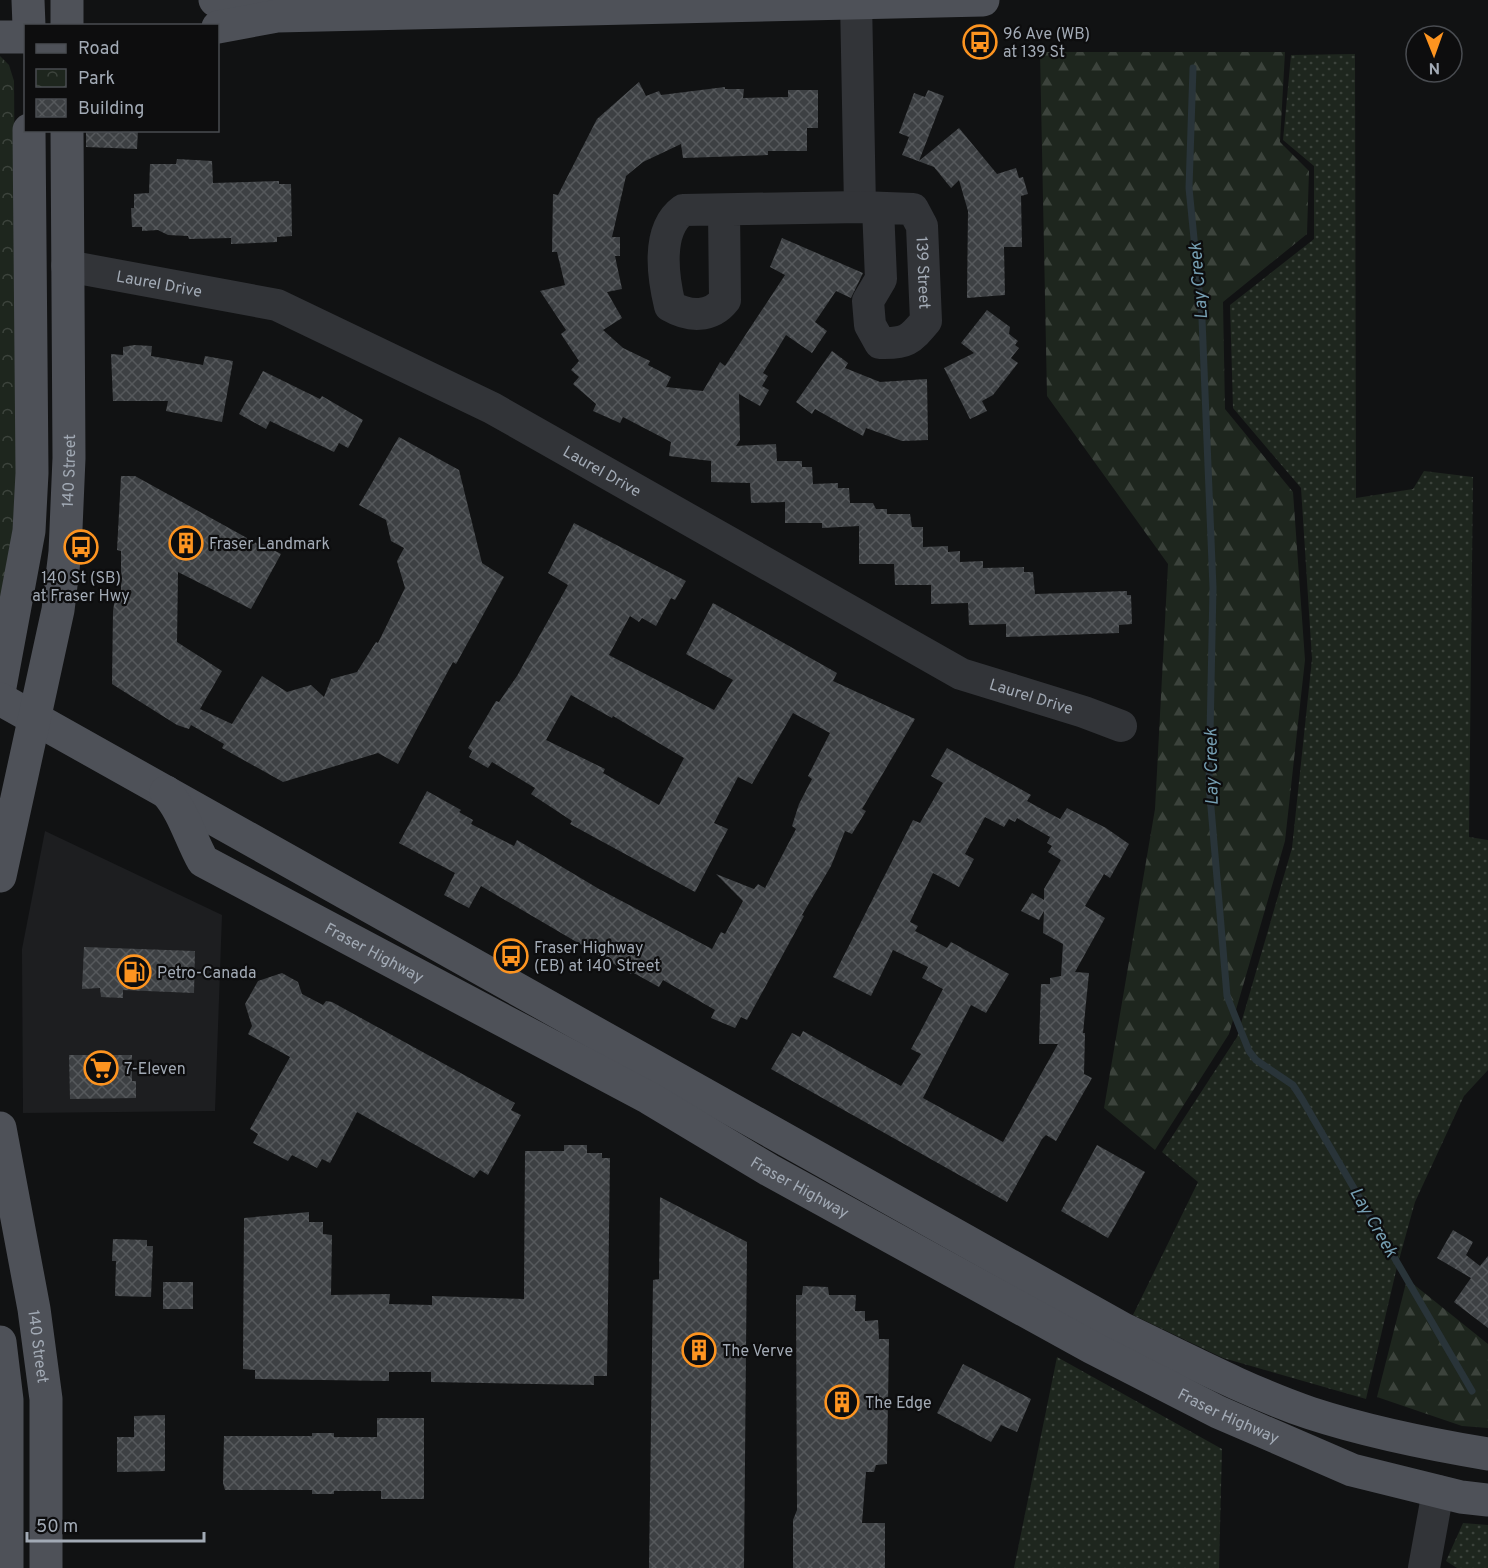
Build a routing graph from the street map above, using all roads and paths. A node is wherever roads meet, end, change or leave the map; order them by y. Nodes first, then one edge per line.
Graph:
1 (28, 0) edge
2 (67, 0) edge
3 (215, 0) edge
4 (983, 0) edge
5 (856, 1) edge
6 (277, 16) junction
7 (29, 24) edge
8 (67, 24) edge
9 (219, 27) edge
10 (0, 37) edge
11 (24, 37) edge
12 (29, 132) edge
13 (67, 132) edge
14 (724, 210) dead end
15 (67, 266) junction
16 (0, 687) edge
17 (0, 699) edge
18 (34, 719) junction
19 (1121, 726) dead end
20 (165, 791) junction
21 (0, 876) edge
22 (0, 1128) edge
23 (0, 1342) edge
24 (1488, 1454) edge
25 (1438, 1491) junction
26 (1488, 1500) edge
27 (5, 1548) edge
28 (46, 1553) edge
29 (1424, 1568) edge

1 - 7 main road
2 - 8 main road
3 - 6 main road
4 - 5 main road
5 - 6 main road
5 - 14 street
6 - 9 main road
10 - 11 main road
12 - 16 main road
13 - 15 main road, 140 Street
15 - 18 main road, 140 Street
15 - 19 street, Laurel Drive
17 - 18 main road, Fraser Highway
18 - 20 main road, Fraser Highway
18 - 21 main road, 140 Street
20 - 24 main road, Fraser Highway
20 - 25 main road, Fraser Highway
22 - 28 main road, 140 Street
23 - 27 main road
25 - 26 main road, Fraser Highway
25 - 29 street
27 - 28 street

